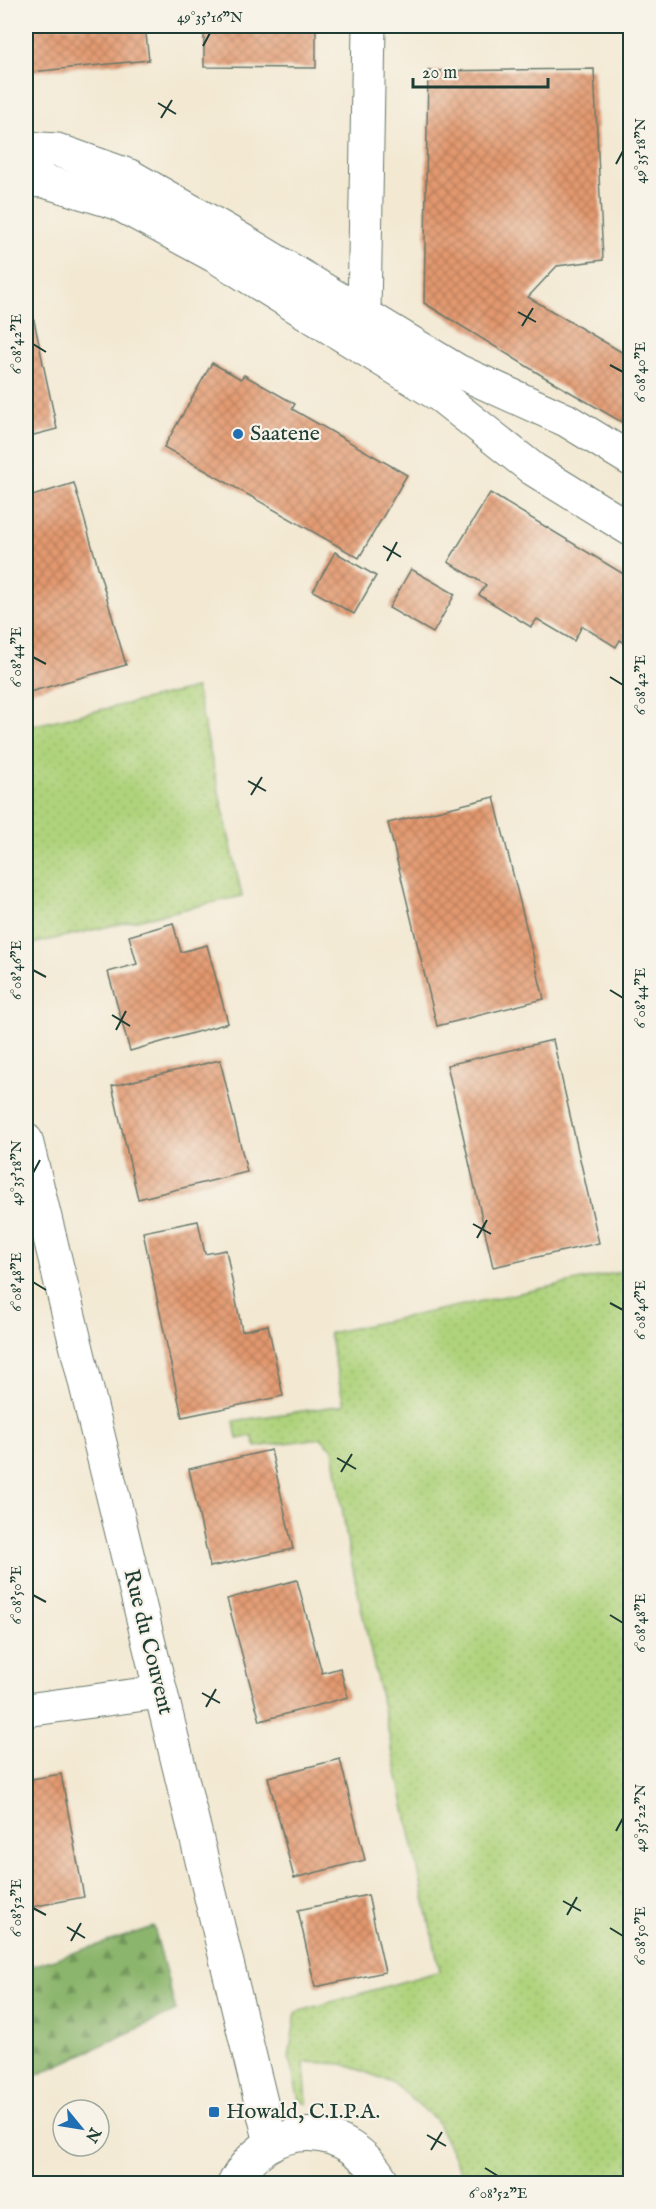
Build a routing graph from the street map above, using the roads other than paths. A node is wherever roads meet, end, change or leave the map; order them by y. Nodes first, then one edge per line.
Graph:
1 (369, 26) edge
2 (26, 148) edge
3 (26, 180) edge
4 (222, 244) junction
5 (351, 317) junction
6 (450, 384) junction
7 (630, 459) edge
8 (630, 529) edge
9 (26, 1140) edge
10 (160, 1692) junction
11 (26, 1710) edge
12 (271, 2143) junction
13 (234, 2184) edge
14 (384, 2184) edge

1 - 5 street
2 - 4 street
3 - 4 street
4 - 5 street
5 - 6 street
6 - 7 street
6 - 8 street
9 - 10 street, Rue du Couvent
10 - 11 street
10 - 12 street, Rue du Couvent
12 - 13 street
12 - 14 street

